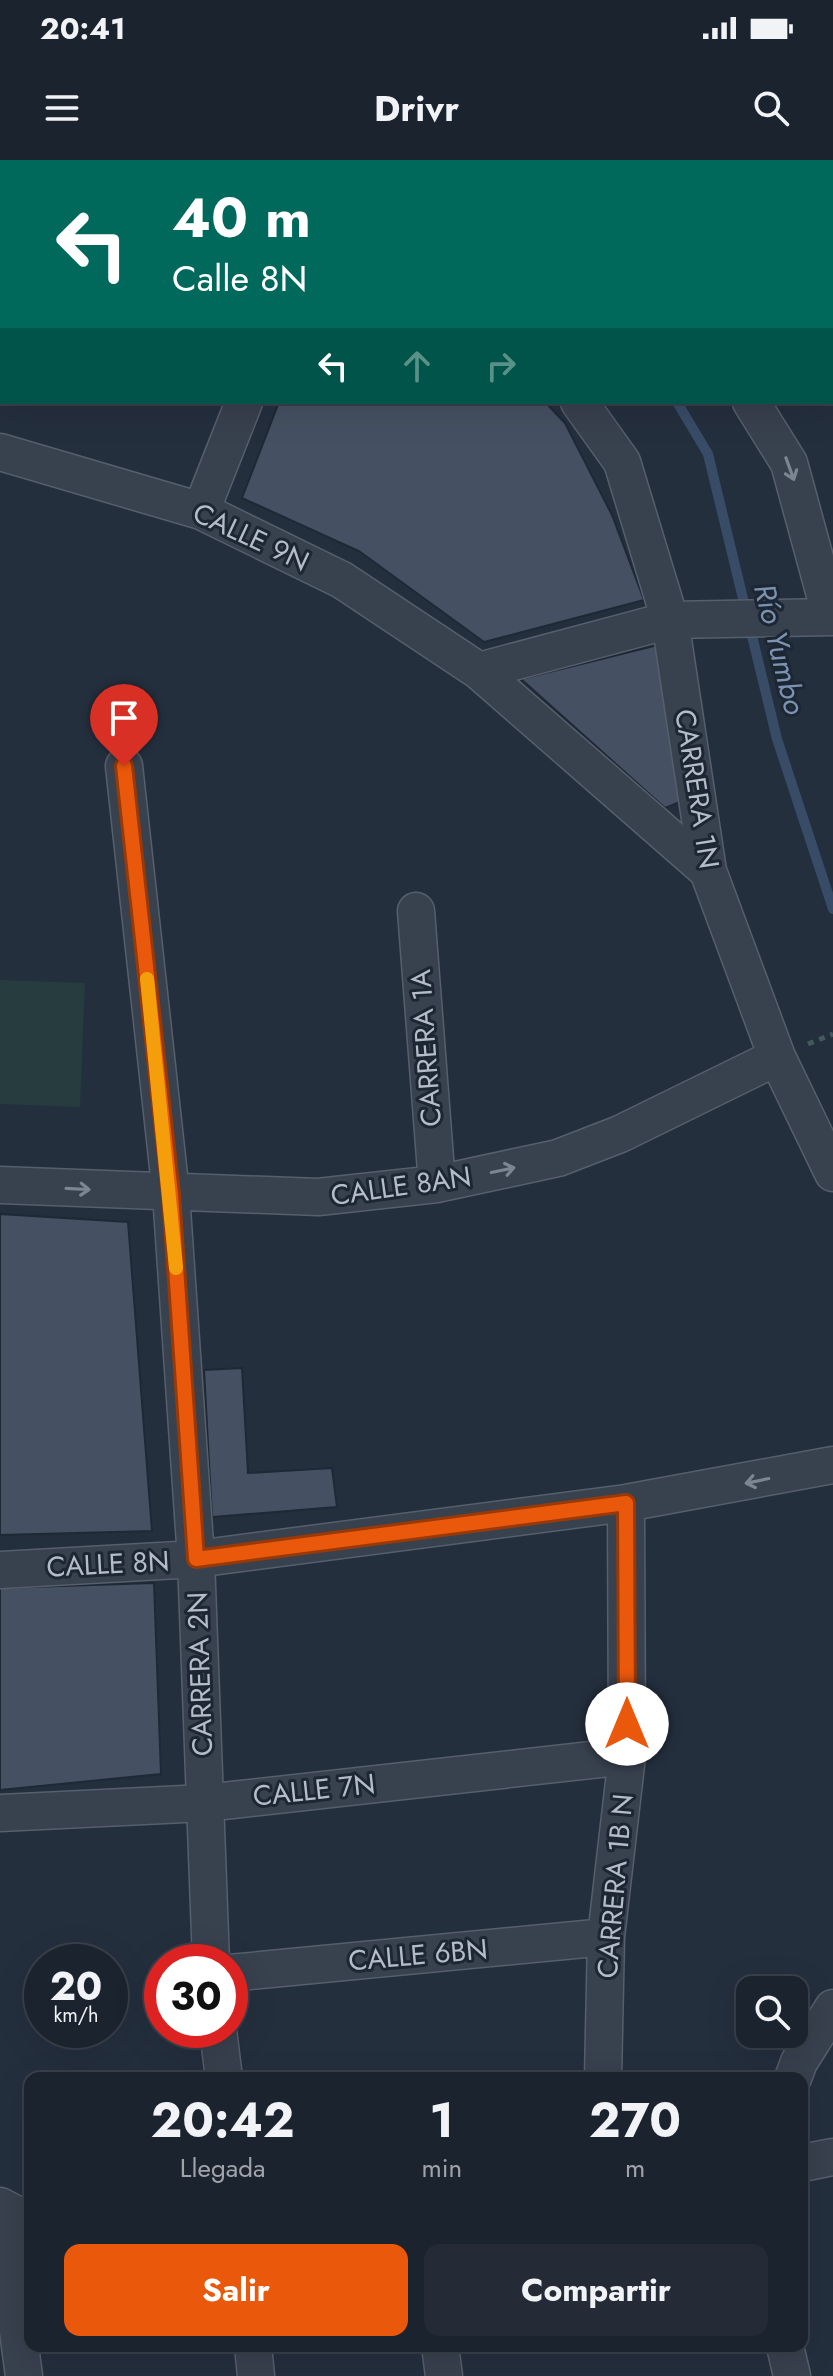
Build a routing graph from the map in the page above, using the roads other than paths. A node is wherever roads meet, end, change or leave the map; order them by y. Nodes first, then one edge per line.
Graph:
1 (243, 404) edge
2 (580, 404) edge
3 (752, 404) edge
4 (0, 452) edge
5 (201, 511) junction
6 (822, 617) edge
7 (686, 620) junction
8 (479, 671) junction
9 (124, 766) dead end
10 (708, 871) junction
11 (416, 911) dead end
12 (777, 1057) junction
13 (833, 1173) edge
14 (437, 1184) junction
15 (0, 1185) edge
16 (171, 1194) junction
17 (833, 1465) edge
18 (626, 1503) junction
19 (196, 1559) junction
20 (0, 1570) edge
21 (627, 1756) junction
22 (205, 1803) junction
23 (0, 1813) edge
24 (606, 1937) junction
25 (210, 1944) edge
26 (248, 1971) edge
27 (833, 2008) edge
28 (220, 2048) edge
29 (223, 2072) edge
30 (603, 2072) edge
31 (795, 2072) edge
32 (833, 2157) edge
33 (808, 2162) edge
34 (13, 2229) edge
35 (254, 2352) edge
36 (441, 2352) edge
37 (786, 2352) edge
38 (24, 2376) edge
39 (256, 2376) edge
40 (444, 2376) edge
41 (792, 2376) edge

1 - 5 street
2 - 7 street, CARRERA 1N
3 -> 6 street
4 - 5 street, CALLE 9N
5 - 8 street, CALLE 9N
6 - 7 street
7 - 8 street
7 - 10 street, CARRERA 1N
8 - 10 street, CALLE 9N
9 - 16 street, CARRERA 2N
10 - 12 street, CARRERA 1N
11 - 14 street, CARRERA 1A
12 - 13 street, CARRERA 1N
14 -> 12 street, CALLE 8AN
14 - 16 street, CALLE 8AN
15 -> 16 street, CALLE 8AN
16 - 19 street, CARRERA 2N
17 -> 18 street, CALLE 8N
18 - 19 street, CALLE 8N
18 - 21 street, CARRERA 1B N
19 - 20 street, CALLE 8N
19 - 22 street, CARRERA 2N
21 - 22 street, CALLE 7N
21 - 24 street, CARRERA 1B N
22 - 23 street, CALLE 7N
22 - 25 street, CARRERA 2N
24 - 26 street, CALLE 6BN
24 - 30 street, CARRERA 1B N
27 - 31 street
28 - 29 street
32 - 33 street
34 - 38 street
35 - 39 street
36 - 40 street
37 - 41 street

